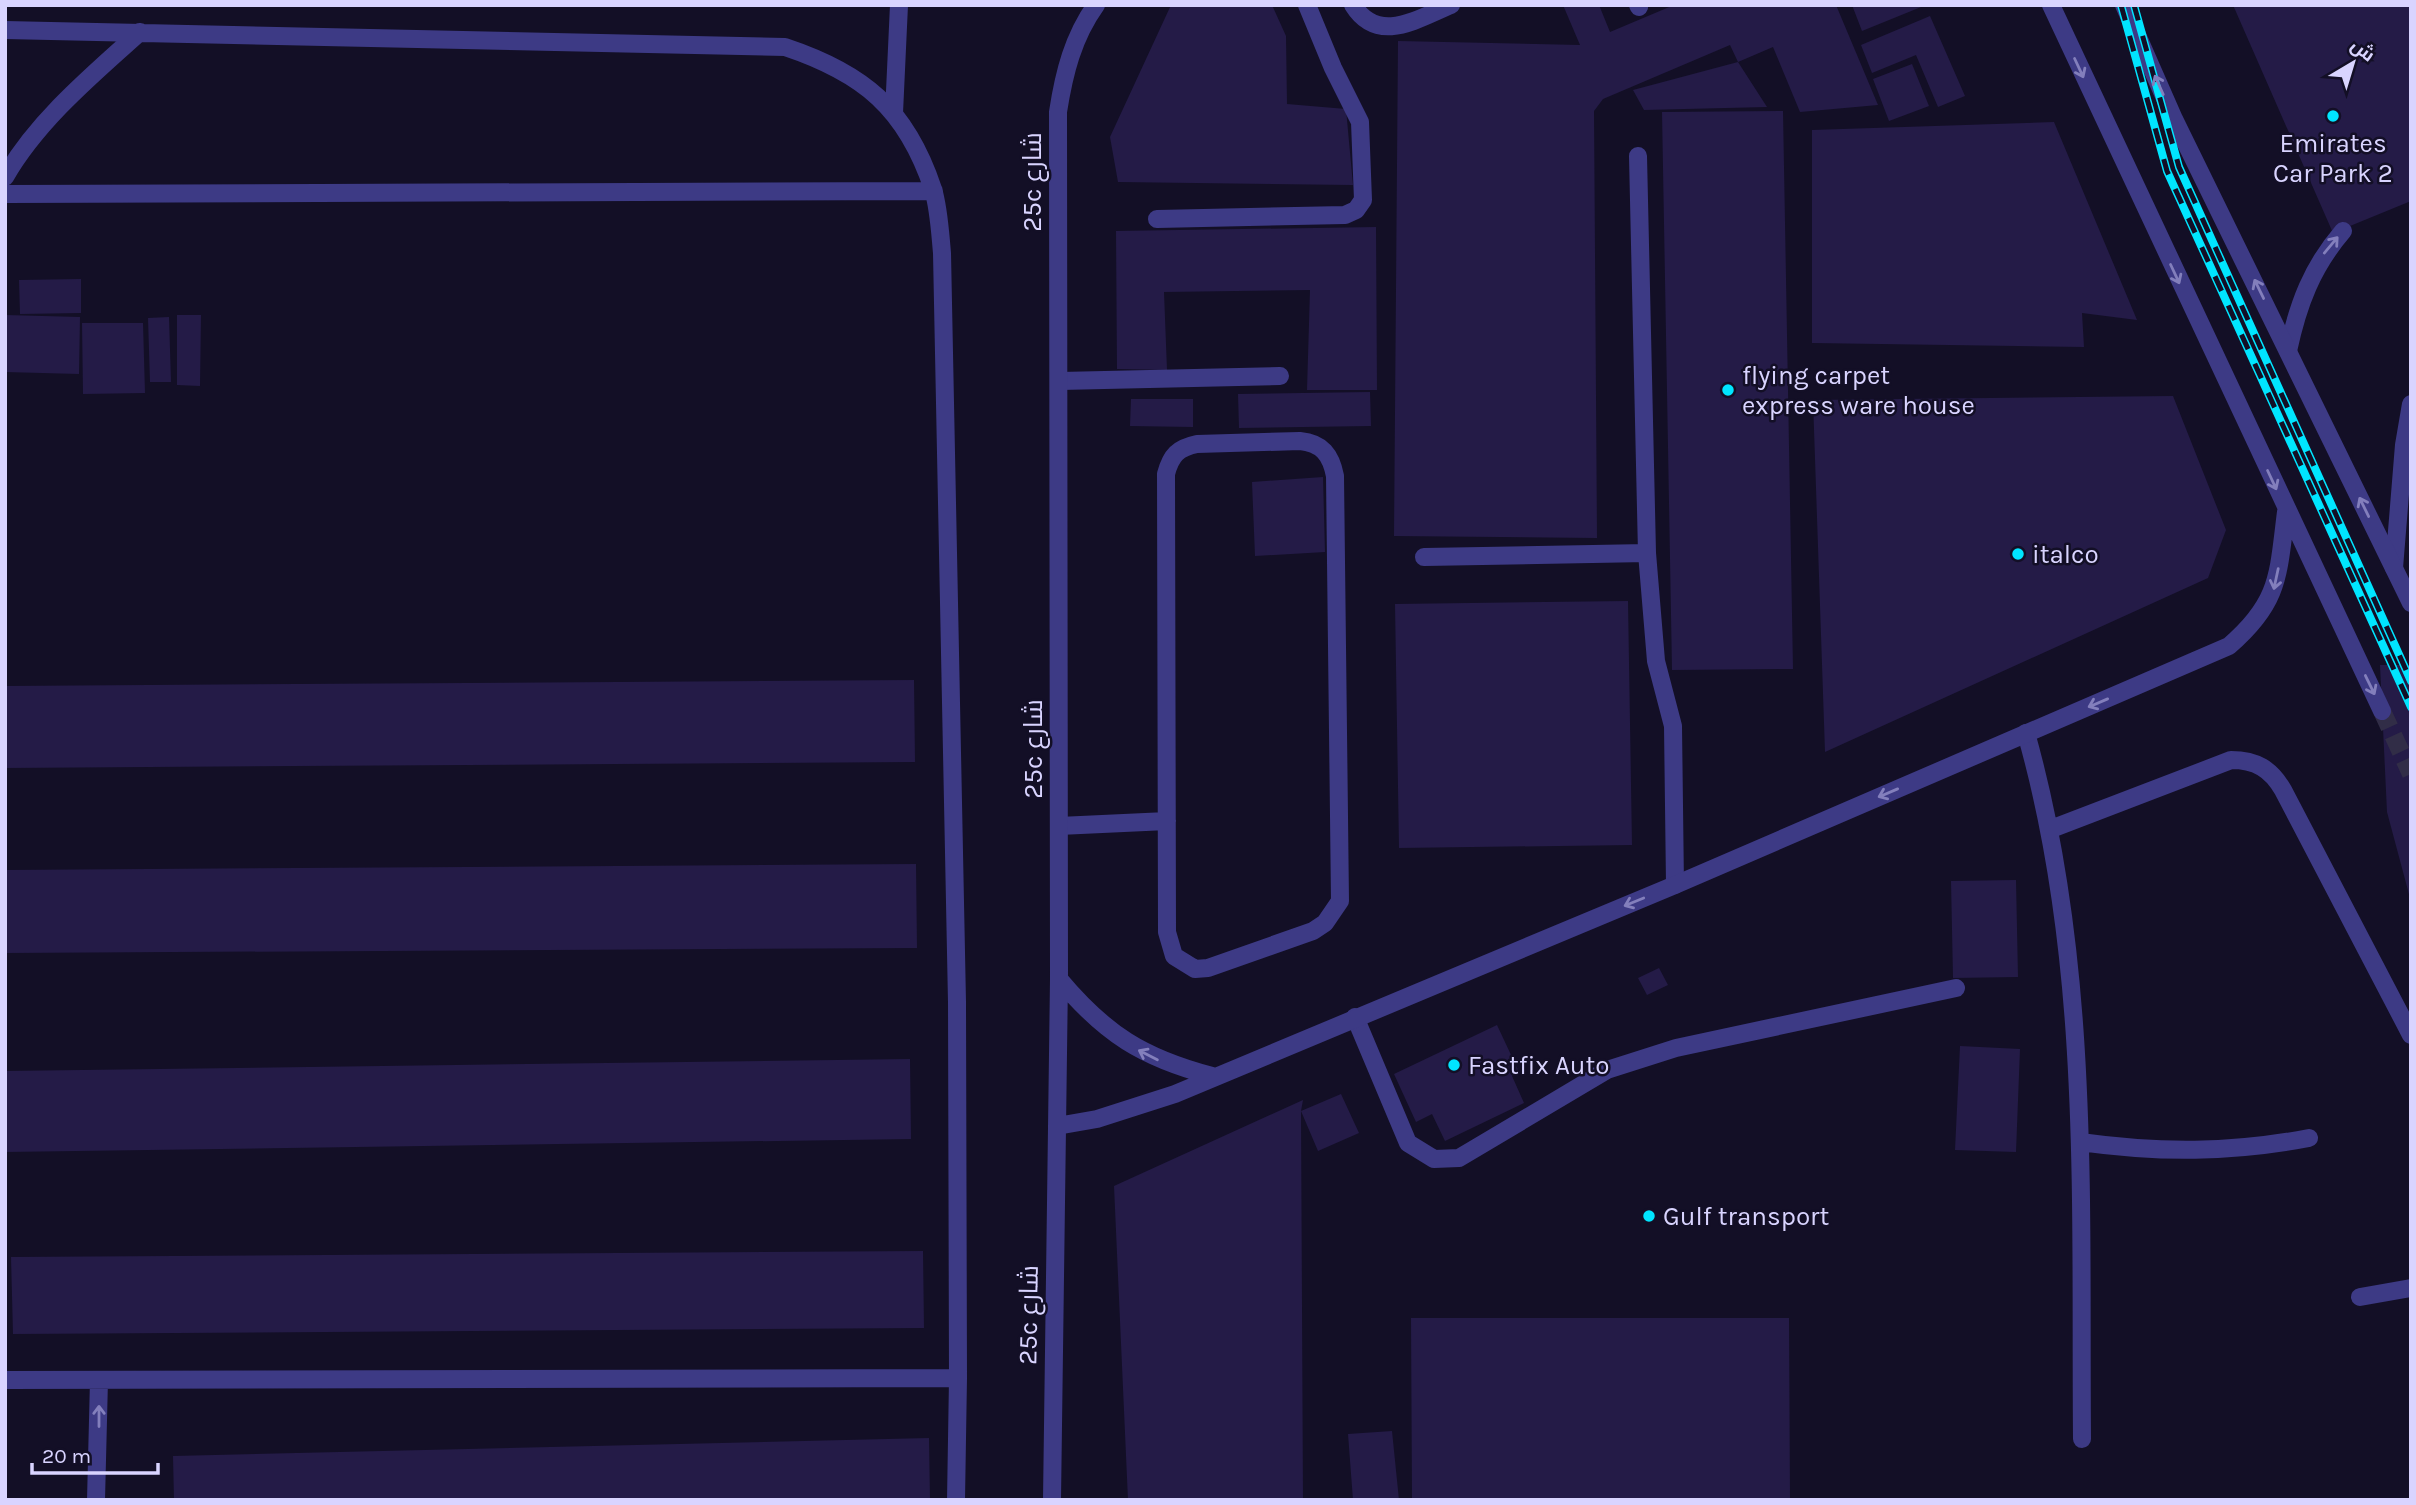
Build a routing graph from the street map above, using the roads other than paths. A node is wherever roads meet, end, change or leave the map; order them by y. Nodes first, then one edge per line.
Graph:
1 (899, 5) edge
2 (1096, 5) edge
3 (1307, 5) edge
4 (1353, 5) edge
5 (1451, 5) edge
6 (2052, 5) edge
7 (2123, 5) edge
8 (5, 30) edge
9 (140, 32) junction
10 (894, 113) junction
11 (1638, 156) dead end
12 (6, 173) edge
13 (934, 191) junction
14 (5, 194) edge
15 (1157, 219) dead end
16 (2343, 231) dead end
17 (2288, 351) junction
18 (1280, 376) dead end
19 (1060, 381) junction
20 (2411, 404) edge
21 (2286, 512) junction
22 (1647, 554) junction
23 (1424, 557) dead end
24 (2394, 568) junction
25 (2411, 603) edge
26 (2382, 711) tunnel mouth
27 (2026, 733) junction
28 (1167, 821) junction
29 (1059, 826) junction
30 (2051, 829) junction
31 (1675, 885) junction
32 (1059, 979) junction
33 (1956, 988) dead end
34 (1355, 1017) junction
35 (2411, 1035) edge
36 (1212, 1076) junction
37 (1057, 1126) junction
38 (2309, 1138) dead end
39 (2080, 1142) junction
40 (2411, 1288) edge
41 (2360, 1297) dead end
42 (958, 1378) junction
43 (5, 1380) edge
44 (100, 1380) junction
45 (2082, 1439) dead end
46 (96, 1500) edge
47 (956, 1500) edge
48 (1052, 1500) edge

1 - 10 street
2 - 19 street, 25c شارع
3 - 15 street
4 - 5 street
6 -> 21 street
17 -> 7 street
8 - 9 street
9 - 10 street
9 - 12 street
10 - 13 street
11 - 22 street
13 - 14 street
13 - 42 street
17 -> 16 street
24 -> 17 street
18 - 19 street
19 - 29 street, 25c شارع
20 - 24 street
21 -> 26 street
21 -> 27 street
22 - 23 street
22 - 31 street
24 - 25 street
27 - 30 street
27 -> 31 street
28 - 28 street
28 - 29 street
29 - 32 street, 25c شارع
30 - 35 street
30 - 39 street
31 -> 34 street
36 -> 32 street
32 - 37 street, 25c شارع
33 - 34 street
34 - 36 street
36 - 37 street
37 - 48 street, 25c شارع
38 - 39 street
39 - 45 street
40 - 41 street
42 - 44 street
42 - 47 street
43 - 44 street
46 -> 44 street

